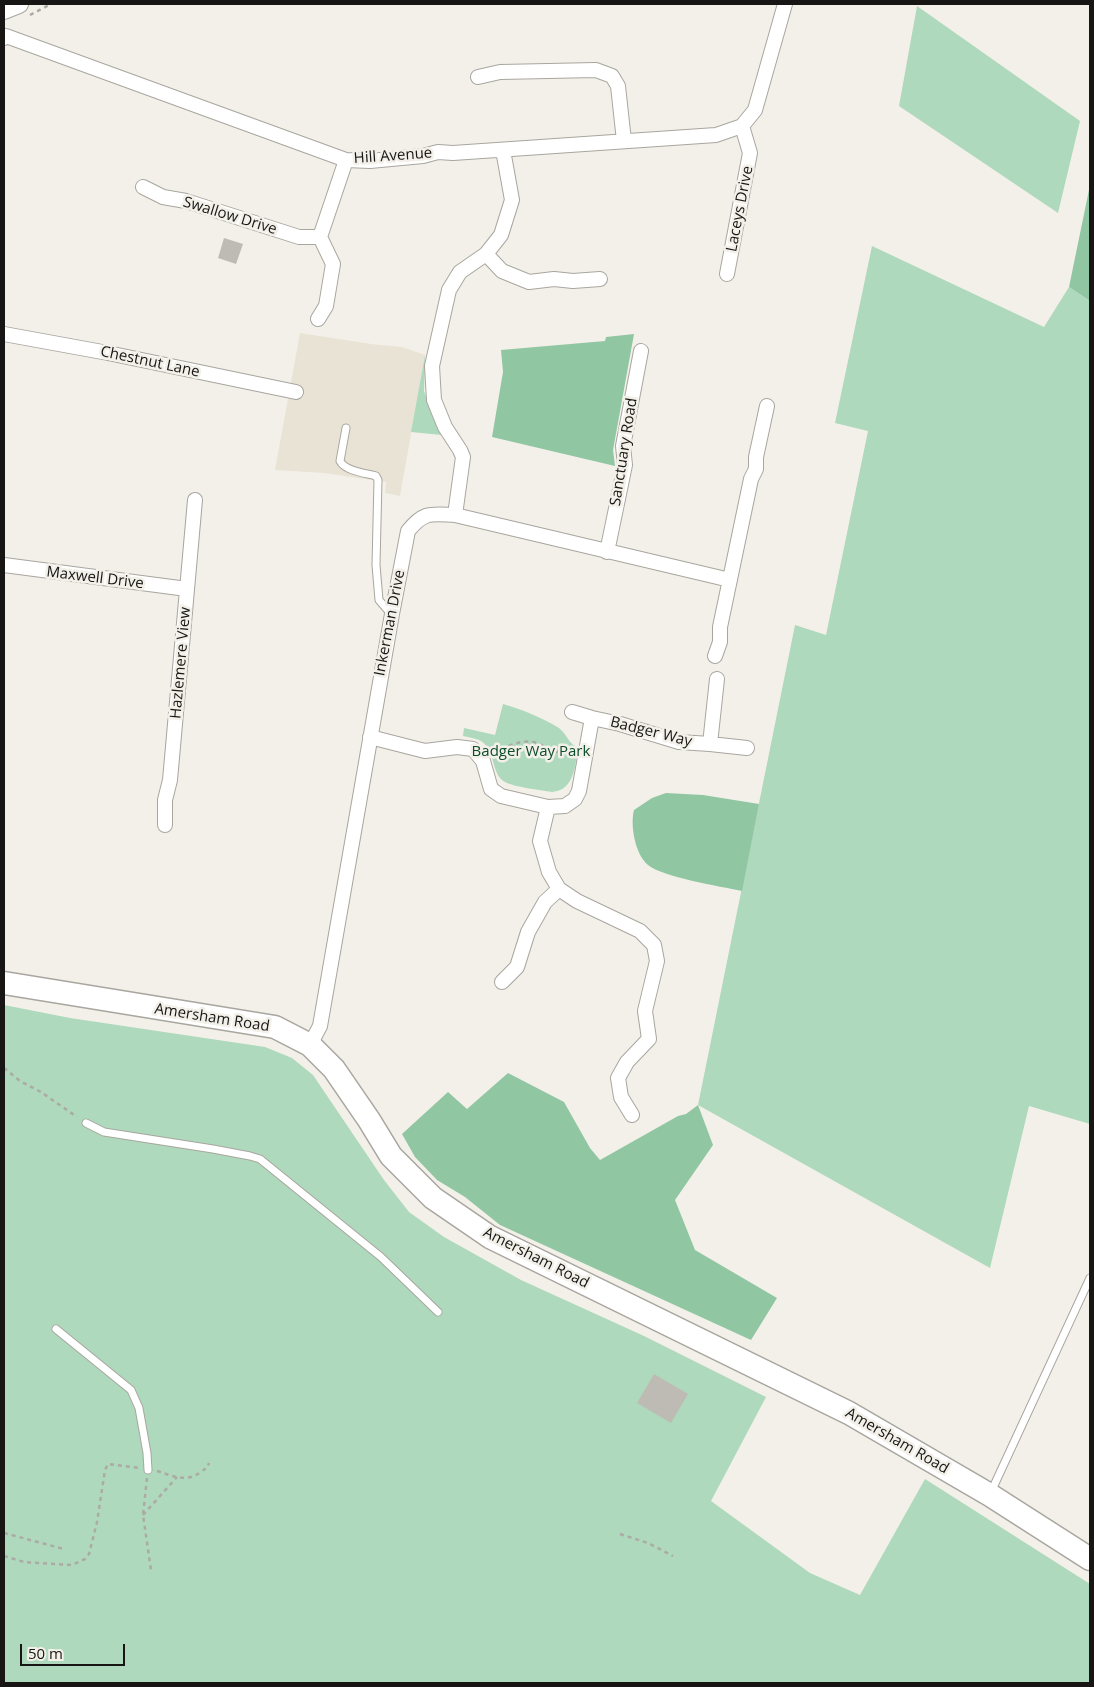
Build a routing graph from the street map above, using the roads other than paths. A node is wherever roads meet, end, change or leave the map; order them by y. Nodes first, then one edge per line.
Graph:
1 (19, 4) edge
2 (785, 4) edge
3 (4, 10) edge
4 (4, 38) edge
5 (478, 78) dead end
6 (742, 126) junction
7 (624, 141) junction
8 (503, 150) junction
9 (346, 160) junction
10 (143, 187) dead end
11 (320, 237) junction
12 (486, 254) junction
13 (727, 274) dead end
14 (600, 279) dead end
15 (318, 319) dead end
16 (4, 334) edge
17 (642, 351) dead end
18 (296, 392) dead end
19 (766, 406) dead end
20 (346, 428) dead end
21 (195, 500) dead end
22 (455, 515) junction
23 (607, 552) junction
24 (4, 565) edge
25 (730, 580) junction
26 (187, 589) junction
27 (392, 614) junction
28 (715, 656) dead end
29 (716, 679) dead end
30 (572, 712) dead end
31 (592, 718) junction
32 (370, 737) junction
33 (710, 744) junction
34 (747, 748) dead end
35 (548, 807) junction
36 (165, 825) dead end
37 (560, 889) junction
38 (502, 982) dead end
39 (4, 983) edge
40 (310, 1045) junction
41 (632, 1115) dead end
42 (86, 1122) road end
43 (1090, 1278) edge
44 (438, 1312) dead end
45 (56, 1329) dead end
46 (148, 1470) road end
47 (990, 1495) junction
48 (1090, 1558) edge

1 - 3 street
2 - 6 street
4 - 9 street, Hill Avenue
5 - 7 street
6 - 7 street, Hill Avenue
6 - 13 street, Laceys Drive
7 - 8 street, Hill Avenue
8 - 9 street, Hill Avenue
8 - 12 street
9 - 11 street
10 - 11 street, Swallow Drive
11 - 15 street
12 - 14 street
12 - 22 street
16 - 18 street, Chestnut Lane
17 - 23 street, Sanctuary Road
19 - 25 street
20 - 27 lane
21 - 26 street, Hazlemere View
22 - 23 street, Inkerman Drive
22 - 27 street, Inkerman Drive
23 - 25 street, Inkerman Drive
24 - 26 street, Maxwell Drive
25 - 28 street
26 - 36 street, Hazlemere View
27 - 32 street, Inkerman Drive
29 - 33 street, Badger Way
30 - 31 street, Badger Way
31 - 33 street, Badger Way
31 - 35 street, Badger Way
32 - 35 street, Badger Way
32 - 40 street, Inkerman Drive
33 - 34 street, Badger Way
35 - 37 street
37 - 38 street
37 - 41 street
39 - 40 main road, Amersham Road
40 - 47 main road, Amersham Road
42 - 44 lane
43 - 47 lane
45 - 46 lane
47 - 48 main road, Amersham Road

